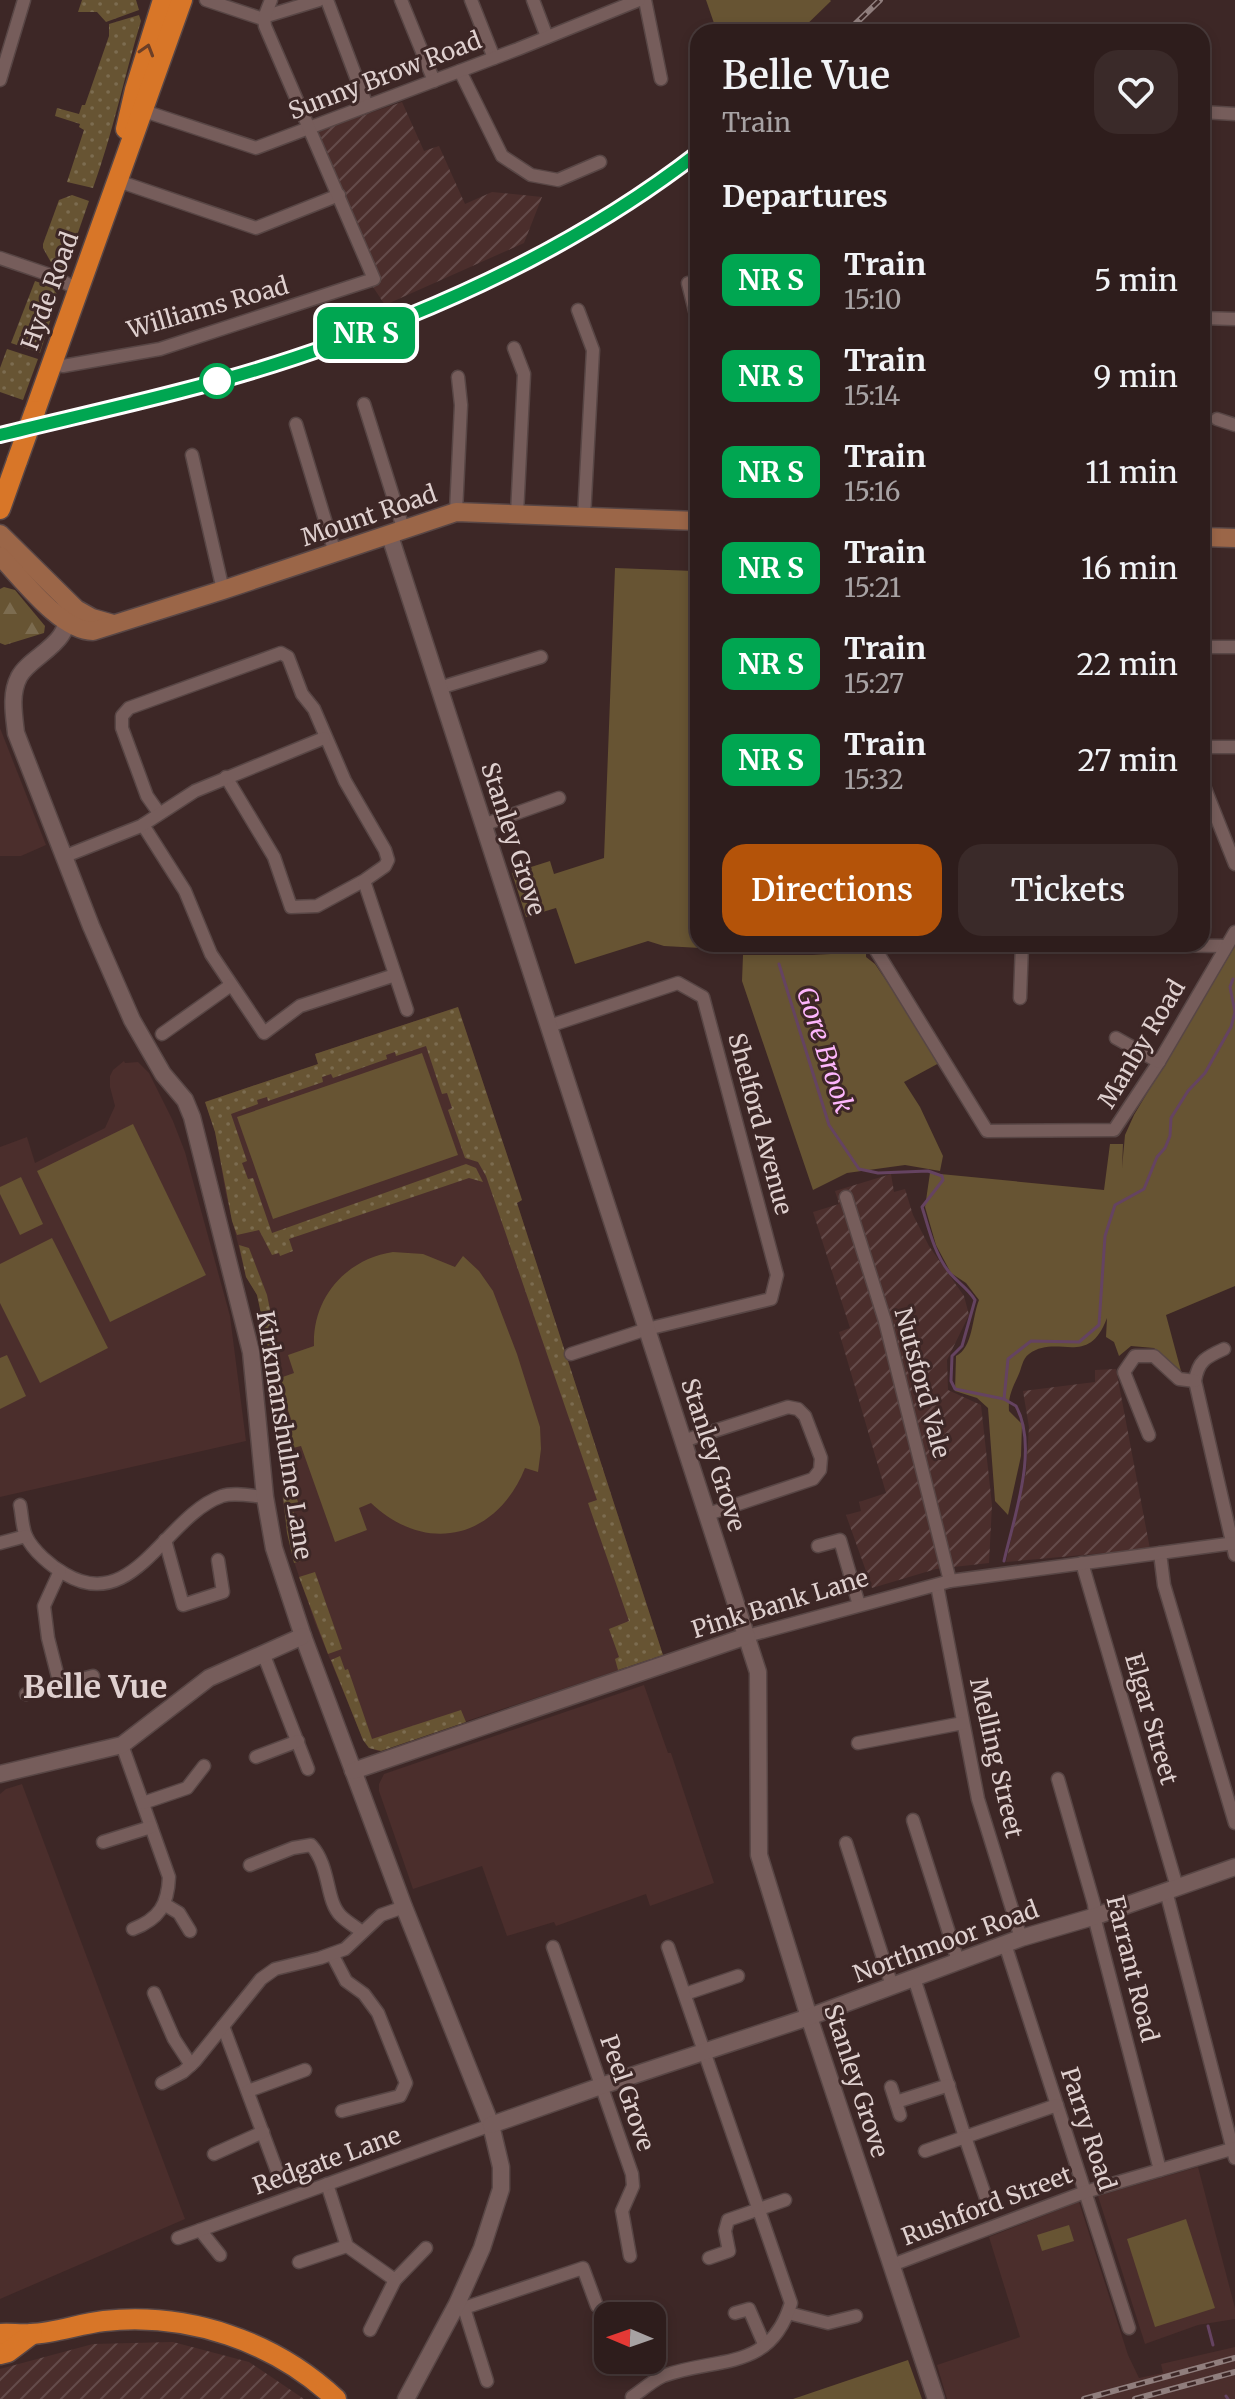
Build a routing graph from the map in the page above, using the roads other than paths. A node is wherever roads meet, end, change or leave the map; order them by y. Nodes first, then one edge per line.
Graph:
1 (24, 0) edge
2 (163, 0) edge
3 (182, 0) edge
4 (206, 0) edge
5 (271, 0) edge
6 (319, 0) edge
7 (327, 0) edge
8 (401, 0) edge
9 (471, 0) edge
10 (533, 0) edge
11 (642, 0) edge
12 (264, 18) junction
13 (547, 37) junction
14 (494, 58) junction
15 (460, 71) junction
16 (0, 78) edge
17 (661, 79) dead end
18 (434, 81) junction
19 (367, 106) junction
20 (144, 111) junction
21 (1210, 112) edge
22 (1235, 114) edge
23 (308, 129) junction
24 (600, 162) dead end
25 (115, 180) junction
26 (339, 195) junction
27 (0, 258) edge
28 (688, 283) dead end
29 (78, 289) junction
30 (690, 291) edge
31 (578, 310) dead end
32 (1210, 318) edge
33 (1235, 319) edge
34 (514, 348) dead end
35 (52, 363) junction
36 (458, 377) dead end
37 (364, 404) dead end
38 (1217, 419) dead end
39 (296, 424) dead end
40 (1235, 425) edge
41 (192, 455) dead end
42 (0, 509) edge
43 (456, 512) junction
44 (517, 514) junction
45 (584, 517) junction
46 (690, 521) edge
47 (397, 533) junction
48 (0, 534) edge
49 (1210, 537) edge
50 (1235, 538) edge
51 (335, 553) junction
52 (0, 556) edge
53 (0, 579) edge
54 (23, 580) junction
55 (223, 590) junction
56 (57, 592) junction
57 (66, 623) junction
58 (113, 624) junction
59 (1210, 647) edge
60 (1235, 647) edge
61 (541, 657) dead end
62 (439, 688) junction
63 (324, 738) junction
64 (1210, 747) edge
65 (1235, 747) edge
66 (226, 777) junction
67 (559, 798) dead end
68 (1210, 801) edge
69 (159, 813) junction
70 (143, 825) junction
71 (483, 825) junction
72 (63, 857) junction
73 (1235, 864) edge
74 (364, 881) junction
75 (1235, 932) edge
76 (1210, 946) edge
77 (1226, 946) junction
78 (878, 952) edge
79 (1022, 952) edge
80 (395, 975) junction
81 (231, 985) junction
82 (1020, 998) dead end
83 (407, 1010) dead end
84 (549, 1026) junction
85 (162, 1034) dead end
86 (1116, 1038) dead end
87 (1159, 1062) junction
88 (846, 1197) dead end
89 (647, 1329) junction
90 (1224, 1349) dead end
91 (571, 1354) dead end
92 (1195, 1381) junction
93 (1149, 1435) dead end
94 (683, 1441) junction
95 (265, 1497) junction
96 (20, 1505) dead end
97 (708, 1514) junction
98 (26, 1536) junction
99 (165, 1540) junction
100 (0, 1543) edge
101 (818, 1546) dead end
102 (1235, 1547) edge
103 (1160, 1553) junction
104 (218, 1560) dead end
105 (1082, 1563) junction
106 (60, 1571) junction
107 (944, 1583) junction
108 (859, 1605) junction
109 (303, 1636) junction
110 (747, 1636) junction
111 (263, 1653) junction
112 (93, 1676) dead end
113 (60, 1685) junction
114 (26, 1694) dead end
115 (963, 1723) junction
116 (298, 1741) junction
117 (858, 1743) dead end
118 (122, 1745) junction
119 (256, 1757) dead end
120 (204, 1766) dead end
121 (308, 1769) dead end
122 (353, 1771) junction
123 (0, 1774) edge
124 (1058, 1779) dead end
125 (143, 1803) junction
126 (913, 1820) dead end
127 (1235, 1823) edge
128 (151, 1827) junction
129 (103, 1842) dead end
130 (846, 1843) dead end
131 (250, 1865) dead end
132 (1234, 1871) edge
133 (1172, 1889) junction
134 (164, 1904) junction
135 (404, 1907) junction
136 (1096, 1916) junction
137 (133, 1929) dead end
138 (190, 1931) dead end
139 (362, 1932) junction
140 (1013, 1941) junction
141 (553, 1947) dead end
142 (668, 1947) dead end
143 (332, 1954) junction
144 (958, 1961) junction
145 (738, 1976) dead end
146 (914, 1978) junction
147 (892, 1986) junction
148 (154, 1993) dead end
149 (685, 1994) junction
150 (809, 2017) junction
151 (223, 2026) junction
152 (706, 2051) junction
153 (191, 2065) junction
154 (305, 2070) dead end
155 (162, 2083) dead end
156 (949, 2085) junction
157 (601, 2086) junction
158 (891, 2087) dead end
159 (248, 2091) junction
160 (1057, 2105) junction
161 (342, 2111) dead end
162 (491, 2125) junction
163 (263, 2132) junction
164 (965, 2137) junction
165 (925, 2151) dead end
166 (1234, 2151) edge
167 (214, 2154) dead end
168 (1160, 2170) junction
169 (277, 2171) dead end
170 (327, 2184) junction
171 (1085, 2192) junction
172 (785, 2200) dead end
173 (987, 2201) dead end
174 (759, 2209) junction
175 (200, 2230) junction
176 (178, 2238) dead end
177 (347, 2246) junction
178 (426, 2248) dead end
179 (220, 2255) dead end
180 (630, 2256) dead end
181 (709, 2258) dead end
182 (299, 2262) dead end
183 (892, 2265) junction
184 (395, 2280) junction
185 (596, 2302) edge
186 (460, 2306) junction
187 (735, 2313) dead end
188 (788, 2313) junction
189 (856, 2316) dead end
190 (1129, 2328) dead end
191 (370, 2330) dead end
192 (0, 2334) edge
193 (32, 2334) junction
194 (764, 2344) junction
195 (0, 2354) edge
196 (487, 2381) dead end
197 (410, 2396) edge
198 (632, 2397) edge
199 (336, 2399) edge
200 (936, 2399) edge

1 - 16 street
25 -> 2 highway, Hyde Road
3 - 20 highway, Hyde Road
4 - 12 street
5 - 12 street
6 - 12 street
7 - 19 street
8 - 18 street
9 - 14 street
10 - 13 street
11 - 13 street, Sunny Brow Road
11 - 17 street
12 - 23 street
13 - 14 street, Sunny Brow Road
14 - 15 street, Sunny Brow Road
15 - 18 street, Sunny Brow Road
15 - 24 street
18 - 19 street, Sunny Brow Road
19 - 23 street, Sunny Brow Road
20 - 23 street, Sunny Brow Road
20 - 25 highway, Hyde Road
21 - 22 street
23 - 26 street
25 - 26 street
25 - 29 highway, Hyde Road
26 - 35 street, Williams Road
27 - 29 street
28 - 30 street
29 - 35 highway, Hyde Road
31 - 45 street
32 - 33 street
34 - 44 street
35 - 42 highway, Hyde Road, bridge
36 - 43 street
37 - 47 street
38 - 40 street
39 - 51 street
41 - 55 street
43 - 44 main road, Mount Road
43 - 47 main road, Mount Road
44 - 45 main road, Mount Road
45 - 46 main road, Mount Road
47 - 51 main road, Mount Road
47 - 62 street, Stanley Grove
48 - 56 main road
49 - 50 main road
51 - 55 main road, Mount Road
52 - 54 main road
53 - 54 main road
54 - 57 main road
55 - 58 main road, Mount Road
56 - 57 street
56 - 58 main road
57 - 58 main road, Mount Road
57 - 72 street, Kirkmanshulme Lane
59 - 60 street
61 - 62 street
62 - 71 street, Stanley Grove
63 - 66 street
63 - 69 street
63 - 74 street
64 - 65 street
66 - 69 street
66 - 74 street
67 - 71 street
68 - 73 street
69 - 70 street
70 - 72 street
70 - 81 street
71 - 84 street, Stanley Grove
72 - 95 street, Kirkmanshulme Lane
74 - 80 street
75 - 77 street, Manby Road
76 - 77 street
77 - 87 street, Manby Road
78 - 87 street, Manby Road
79 - 82 street
80 - 81 street
80 - 83 street
81 - 85 street
84 - 89 street, Stanley Grove
84 - 89 street, Shelford Avenue
86 - 87 street
88 - 107 street, Nutsford Vale
89 - 91 street
89 - 94 street, Stanley Grove
90 - 92 street
92 - 93 street
92 - 102 street
94 - 97 street, Stanley Grove
94 - 97 street
95 - 99 street
95 - 109 street, Kirkmanshulme Lane
96 - 98 street
97 - 110 street, Stanley Grove
98 - 100 street
98 - 106 street
99 - 104 street
99 - 106 street
101 - 108 street
102 - 103 street, Pink Bank Lane
103 - 105 street, Pink Bank Lane
103 - 127 street
105 - 107 street, Pink Bank Lane
105 - 133 street, Elgar Street
106 - 113 street
107 - 108 street, Pink Bank Lane
107 - 115 street, Melling Street
108 - 110 street, Pink Bank Lane
109 - 111 street
109 - 122 street, Kirkmanshulme Lane
110 - 122 street, Pink Bank Lane
110 - 150 street, Stanley Grove
111 - 116 street
111 - 118 street
112 - 113 street
113 - 114 street
115 - 117 street
115 - 140 street, Melling Street
116 - 119 street
116 - 121 street
118 - 123 street
118 - 125 street
120 - 125 street
122 - 135 street, Kirkmanshulme Lane
124 - 136 street, Farrant Road
125 - 128 street
126 - 144 street
128 - 129 street
128 - 134 street
130 - 147 street
131 - 139 street
132 - 133 street, Northmoor Road
133 - 136 street, Northmoor Road
133 - 166 street, Elgar Street
134 - 137 street
134 - 138 street
135 - 139 street
135 - 162 street, Kirkmanshulme Lane
136 - 140 street, Northmoor Road
136 - 168 street, Farrant Road
139 - 143 street
140 - 144 street, Northmoor Road
140 - 160 street, Parry Road
141 - 157 street, Peel Grove
142 - 149 street
143 - 151 street
143 - 161 street
144 - 146 street, Northmoor Road
145 - 149 street
146 - 147 street, Northmoor Road
146 - 156 street
147 - 150 street, Northmoor Road
148 - 153 street
149 - 152 street
150 - 152 street, Northmoor Road
150 - 183 street, Stanley Grove
151 - 153 street
151 - 159 street
152 - 157 street, Northmoor Road
152 - 174 street
153 - 155 street
154 - 159 street
156 - 158 street
156 - 164 street
157 - 162 street, Northmoor Road
157 - 180 street, Peel Grove
159 - 163 street
160 - 164 street
160 - 171 street, Parry Road
162 - 170 street, Redgate Lane
162 - 186 street, Kirkmanshulme Lane
163 - 167 street
163 - 169 street
164 - 165 street
164 - 173 street
166 - 168 street, Rushford Street
168 - 171 street, Rushford Street
170 - 175 street, Redgate Lane
170 - 177 street
171 - 183 street, Rushford Street
171 - 190 street, Parry Road
172 - 174 street
174 - 181 street
174 - 188 street
175 - 176 street, Redgate Lane
175 - 179 street
177 - 182 street
177 - 184 street
178 - 184 street
183 - 200 street, Stanley Grove
184 - 191 street
185 - 186 street
186 - 196 street
186 - 197 street, Kirkmanshulme Lane
187 - 194 street
188 - 189 street
188 - 194 street
192 - 193 highway
193 - 195 highway
193 - 199 highway
194 - 198 street

